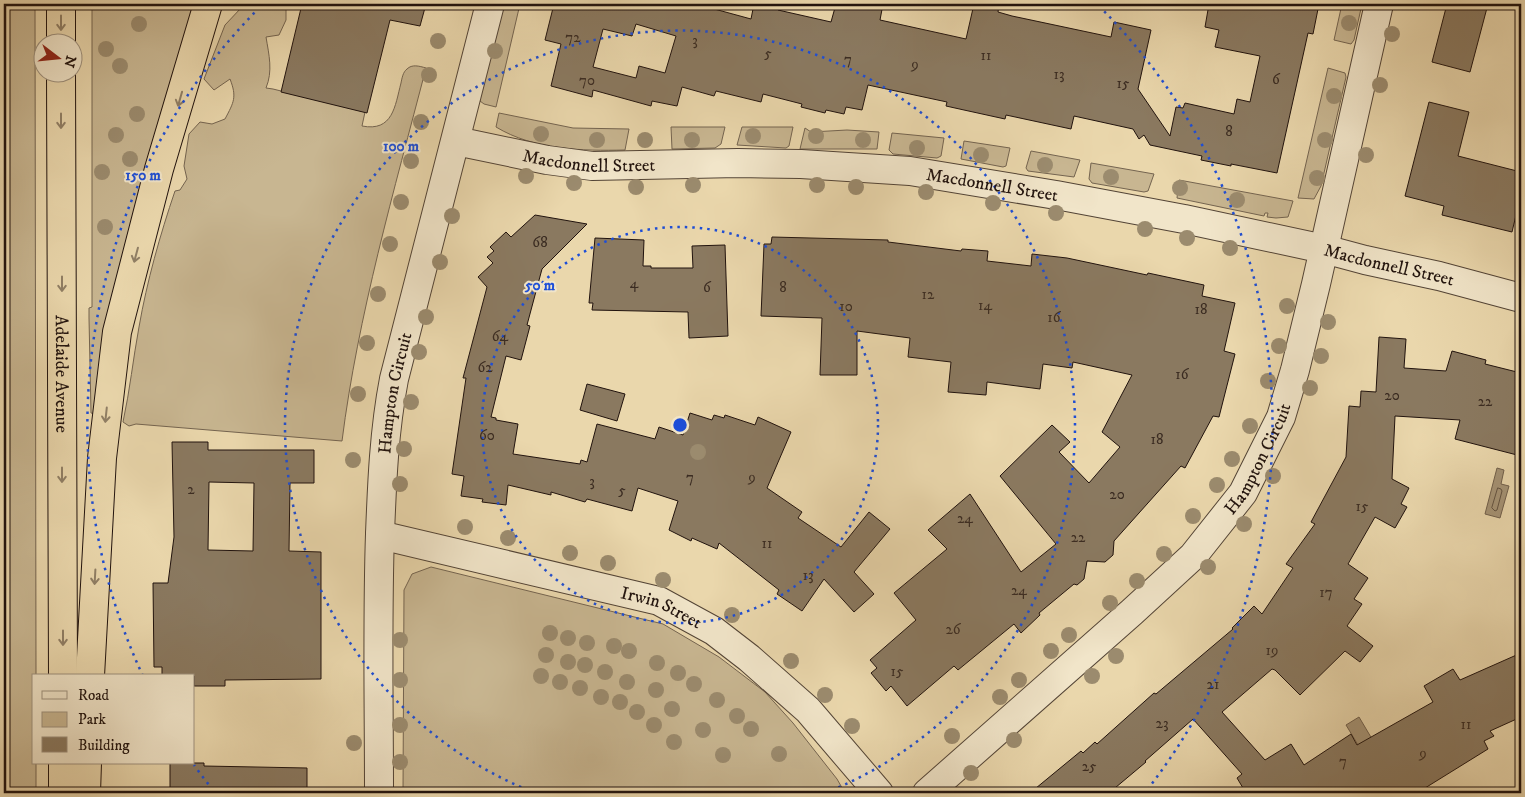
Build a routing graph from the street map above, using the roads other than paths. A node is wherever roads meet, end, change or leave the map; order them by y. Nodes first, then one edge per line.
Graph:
1 (61, 4) edge
2 (208, 4) edge
3 (216, 4) edge
4 (490, 4) edge
5 (1379, 4) edge
6 (61, 32) edge
7 (194, 52) junction
8 (61, 82) edge
9 (456, 141) junction
10 (1324, 249) junction
11 (1521, 298) edge
12 (380, 535) junction
13 (63, 674) edge
14 (90, 674) edge
15 (63, 764) edge
16 (87, 764) edge
17 (63, 793) edge
18 (86, 793) edge
19 (379, 793) edge
20 (879, 793) edge
21 (927, 793) edge

1 -> 6 highway
2 - 7 highway
3 - 7 street
4 - 9 street, Hampton Circuit
5 - 10 street, Hampton Circuit
7 -> 14 highway
8 -> 13 highway, Adelaide Avenue
9 - 10 street, Macdonnell Street
9 - 12 street, Hampton Circuit
10 - 11 street, Macdonnell Street
10 - 21 street, Hampton Circuit
12 - 19 street, Hampton Circuit
12 - 20 street, Irwin Street
15 - 17 highway
16 - 18 highway

